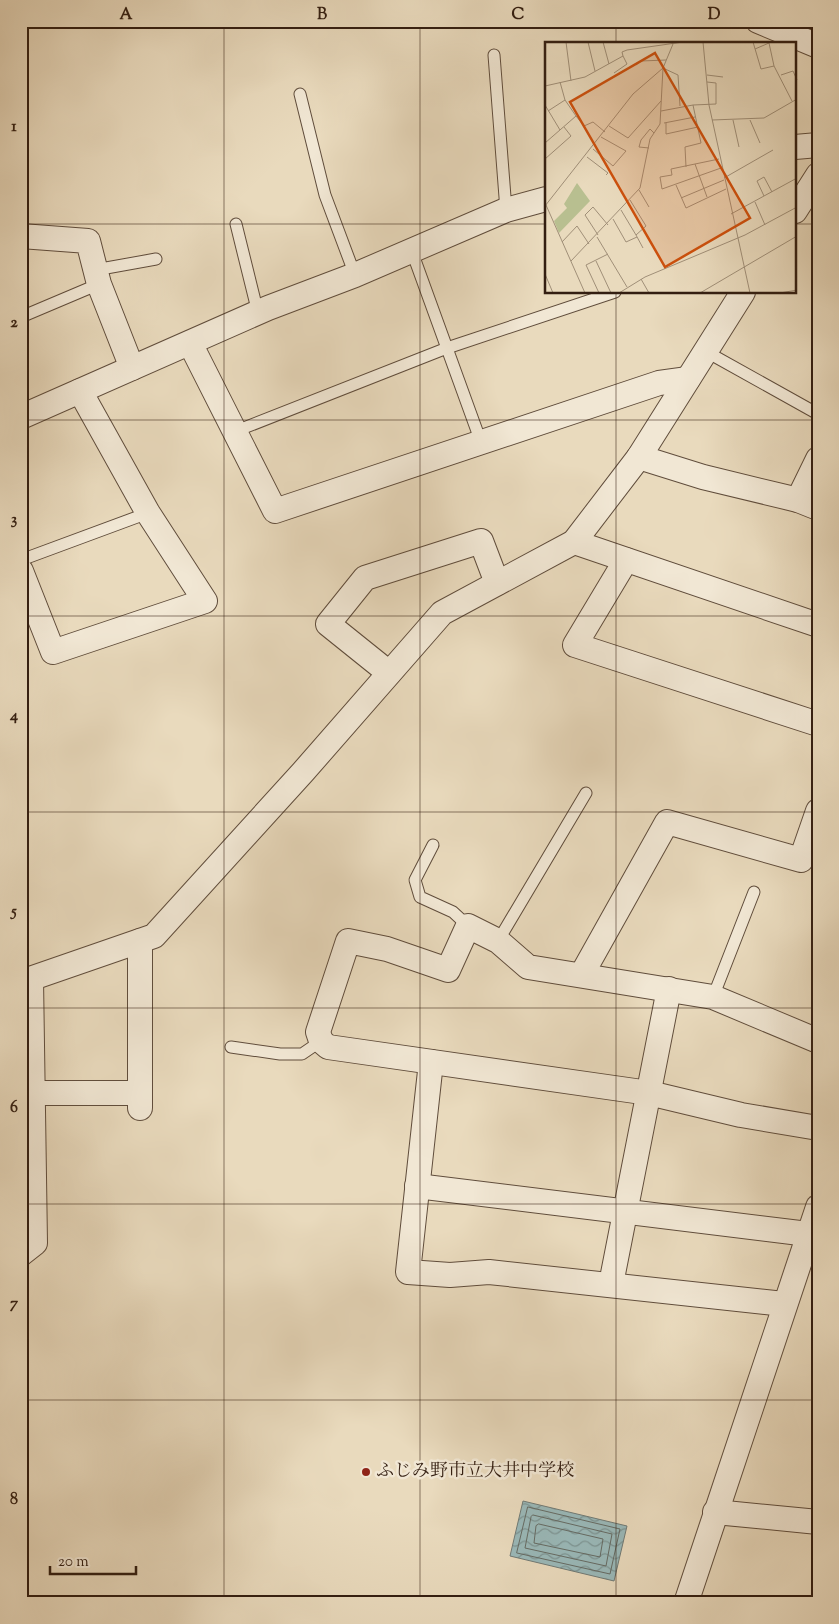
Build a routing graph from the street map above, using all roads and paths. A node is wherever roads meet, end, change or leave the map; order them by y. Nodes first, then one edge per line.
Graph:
1 (758, 21) edge
2 (818, 46) edge
3 (494, 55) dead end
4 (300, 94) dead end
5 (818, 145) edge
6 (796, 147) edge
7 (818, 175) edge
8 (545, 199) edge
9 (796, 209) edge
10 (506, 210) junction
11 (236, 224) dead end
12 (21, 236) edge
13 (411, 250) junction
14 (156, 259) dead end
15 (355, 275) junction
16 (97, 277) junction
17 (609, 294) edge
18 (742, 294) edge
19 (258, 313) junction
20 (21, 317) edge
21 (190, 343) junction
22 (446, 348) junction
23 (705, 351) junction
24 (132, 368) junction
25 (688, 379) junction
26 (80, 391) junction
27 (818, 414) edge
28 (21, 417) edge
29 (236, 432) junction
30 (481, 442) junction
31 (639, 457) junction
32 (818, 459) edge
33 (808, 504) edge
34 (148, 513) junction
35 (574, 542) junction
36 (21, 560) edge
37 (626, 560) junction
38 (21, 571) edge
39 (497, 583) junction
40 (818, 625) edge
41 (389, 673) junction
42 (818, 724) edge
43 (586, 793) dead end
44 (818, 811) edge
45 (433, 845) dead end
46 (754, 892) dead end
47 (468, 926) junction
48 (140, 941) junction
49 (498, 941) junction
50 (582, 974) junction
51 (26, 980) edge
52 (669, 989) junction
53 (713, 997) junction
54 (321, 1041) junction
55 (818, 1041) edge
56 (230, 1047) dead end
57 (431, 1062) junction
58 (32, 1093) junction
59 (648, 1094) junction
60 (818, 1128) edge
61 (417, 1186) junction
62 (625, 1212) junction
63 (815, 1217) edge
64 (21, 1254) edge
65 (611, 1284) junction
66 (784, 1304) junction
67 (715, 1512) junction
68 (818, 1522) edge
69 (686, 1603) edge

1 - 2 street
3 - 10 lane
4 - 15 lane
5 - 6 street
7 - 9 street
8 - 10 street
10 - 13 street
11 - 19 lane
12 - 16 street
13 - 15 street
13 - 22 lane
14 - 16 lane
15 - 19 street
16 - 20 lane
16 - 24 street
17 - 22 lane
18 - 23 street
19 - 21 street
21 - 24 street
21 - 29 street
22 - 29 lane
22 - 30 lane
23 - 25 street
23 - 27 lane
24 - 26 street
25 - 30 street
25 - 31 street
26 - 28 street
26 - 34 street
29 - 30 street
31 - 33 street
31 - 35 street
32 - 33 street
34 - 36 lane
34 - 38 street
35 - 37 street
35 - 39 street
37 - 40 street
37 - 42 street
39 - 41 street
39 - 41 street
41 - 48 street
43 - 49 lane
44 - 50 street
45 - 47 lane
46 - 53 lane
47 - 49 street
47 - 54 street
48 - 51 street
48 - 58 street
49 - 50 street
50 - 52 street
51 - 58 street
52 - 53 street
52 - 59 street
53 - 55 street
54 - 56 lane
54 - 57 street
57 - 59 street
57 - 61 street
58 - 64 street
59 - 60 street
59 - 62 street
61 - 62 street
61 - 65 street
62 - 63 street
62 - 65 street
63 - 66 street
65 - 66 street
66 - 67 street
67 - 68 street
67 - 69 street

